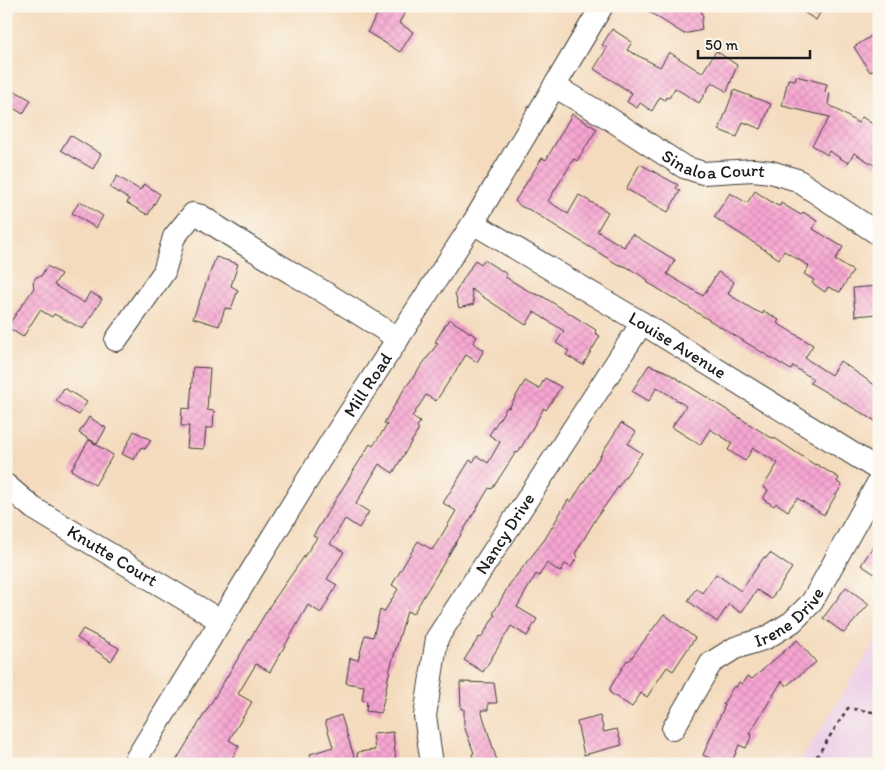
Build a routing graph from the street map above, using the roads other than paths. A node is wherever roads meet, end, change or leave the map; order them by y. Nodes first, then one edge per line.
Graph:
1 (602, 6) edge
2 (554, 86) junction
3 (473, 222) junction
4 (878, 233) dead end
5 (642, 322) junction
6 (398, 339) junction
7 (116, 340) dead end
8 (879, 470) edge
9 (879, 481) edge
10 (6, 485) edge
11 (221, 621) junction
12 (673, 729) dead end
13 (133, 764) edge
14 (432, 764) edge

1 - 2 street, Mill Road
2 - 3 street, Mill Road
2 - 4 street, Sinaloa Court
3 - 5 street, Louise Avenue
3 - 6 street, Mill Road
5 - 8 street, Louise Avenue
5 - 14 street, Nancy Drive
6 - 7 street
6 - 11 street, Mill Road
9 - 12 street, Irene Drive
10 - 11 street, Knutte Court
11 - 13 street, Mill Road

